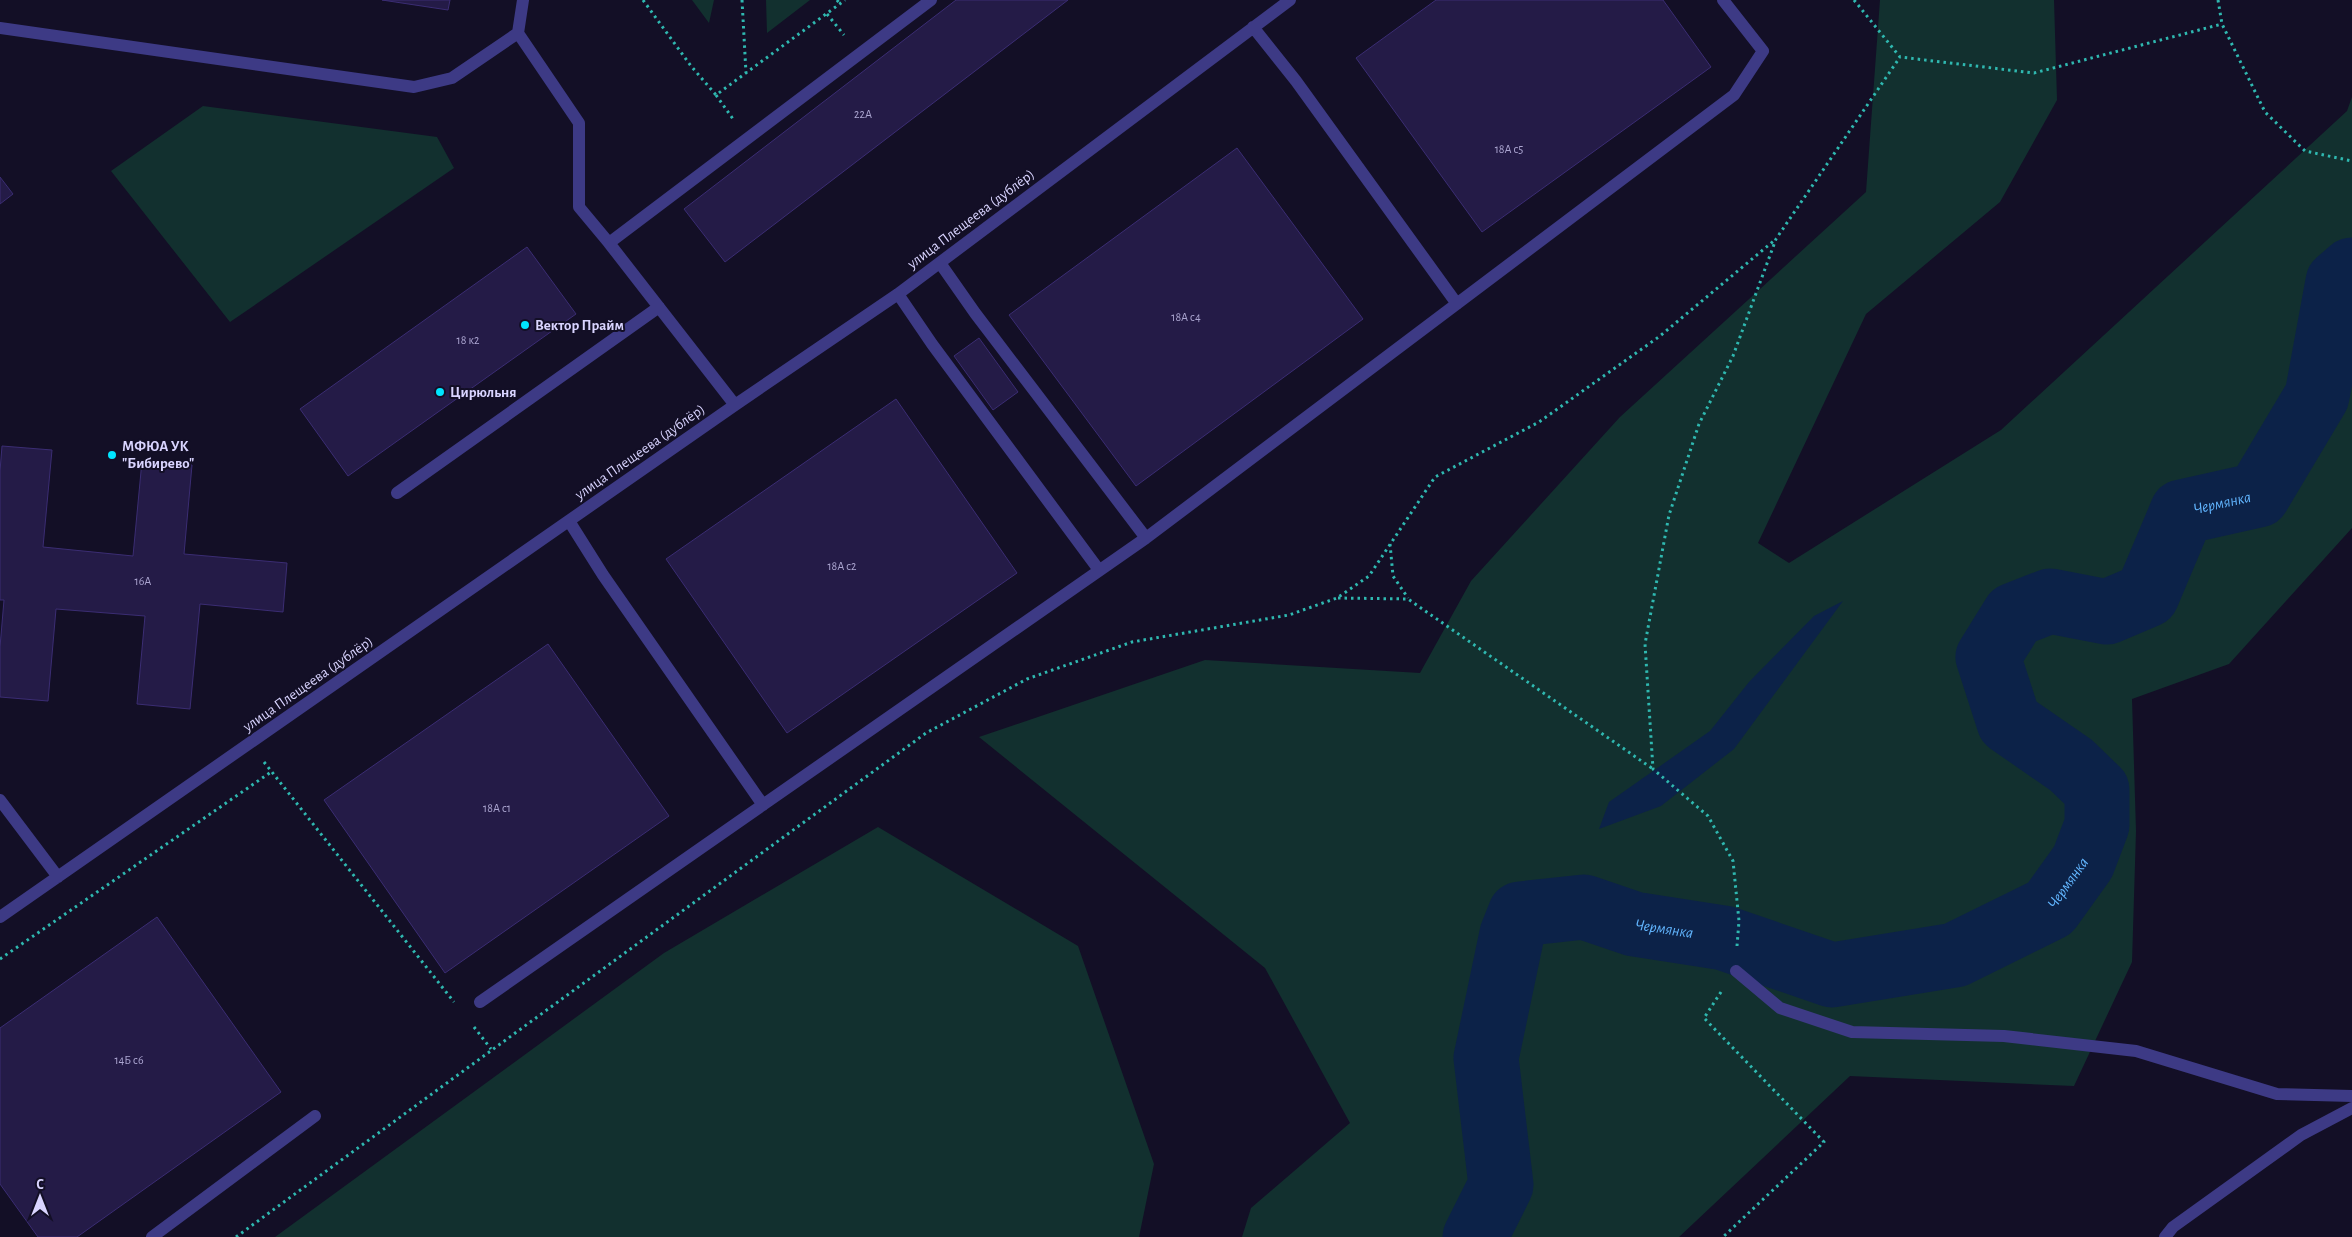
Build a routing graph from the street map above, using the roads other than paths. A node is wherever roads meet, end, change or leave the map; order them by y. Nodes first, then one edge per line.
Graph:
1 (523, 0) edge
2 (931, 0) edge
3 (1290, 0) edge
4 (1723, 0) edge
5 (1252, 26) junction
6 (0, 28) edge
7 (518, 33) junction
8 (609, 243) junction
9 (940, 263) junction
10 (898, 294) junction
11 (1458, 304) junction
12 (659, 307) junction
13 (735, 405) junction
14 (397, 494) dead end
15 (569, 522) junction
16 (1146, 538) junction
17 (1099, 570) junction
18 (0, 800) edge
19 (763, 804) junction
20 (58, 877) junction
21 (0, 918) edge
22 (1736, 971) road end
23 (480, 1002) dead end
24 (2352, 1096) edge
25 (2352, 1108) edge
26 (315, 1116) dead end
27 (152, 1237) edge
28 (2165, 1237) edge

1 - 7 street
2 - 8 street
3 - 5 street, улица Плещеева (дублёр)
4 - 11 street
5 - 9 street, улица Плещеева (дублёр)
5 - 11 street
6 - 7 street
7 - 8 street
8 - 12 street
9 - 10 street, улица Плещеева (дублёр)
9 - 16 street
10 - 13 street, улица Плещеева (дублёр)
10 - 17 street
11 - 16 street
12 - 13 street
12 - 14 street
13 - 15 street, улица Плещеева (дублёр)
15 - 19 street
15 - 20 street, улица Плещеева (дублёр)
16 - 17 street
17 - 19 street
18 - 20 street
19 - 23 street
20 - 21 street, улица Плещеева (дублёр)
22 - 24 street
25 - 28 street
26 - 27 street

